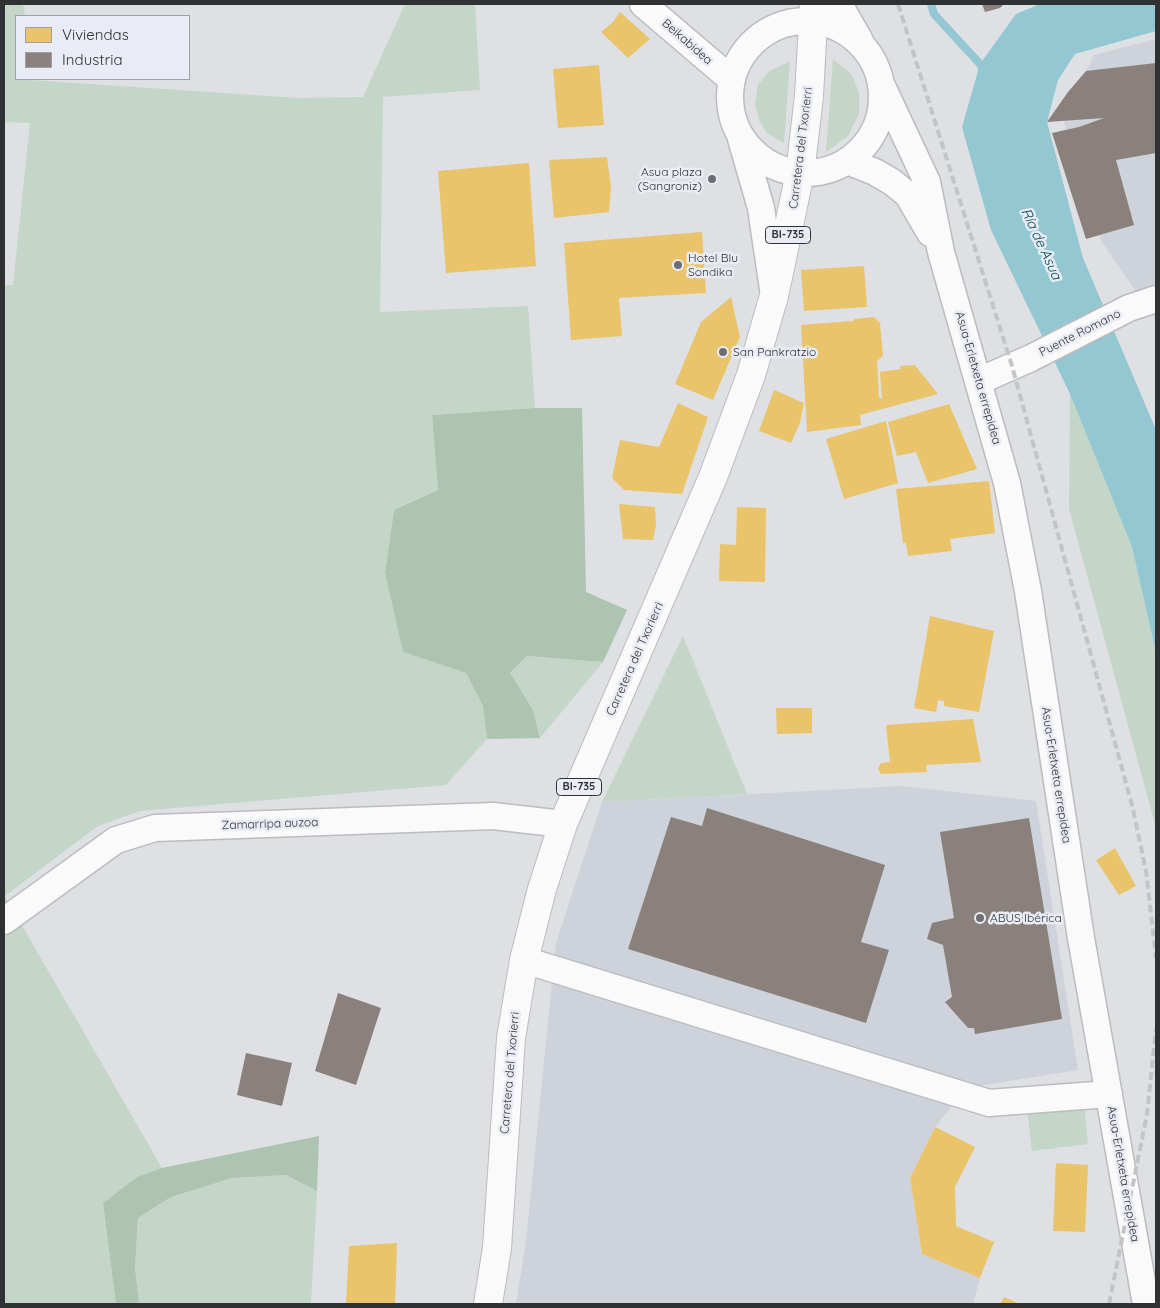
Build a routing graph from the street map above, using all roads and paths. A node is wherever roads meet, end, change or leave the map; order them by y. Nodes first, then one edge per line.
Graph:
1 (643, 4) edge
2 (780, 4) edge
3 (839, 4) edge
4 (813, 13) edge
5 (753, 43) junction
6 (868, 54) junction
7 (732, 80) junction
8 (881, 84) junction
9 (740, 136) junction
10 (847, 162) junction
11 (800, 173) junction
12 (941, 252) junction
13 (774, 296) junction
14 (1156, 299) edge
15 (979, 380) junction
16 (563, 824) junction
17 (4, 920) edge
18 (524, 960) junction
19 (1109, 1094) junction
20 (488, 1304) edge
21 (1146, 1304) edge

1 - 7 street, Beikabidea
2 - 5 street
3 - 6 street
4 - 5 street
4 - 6 street
4 - 11 main road, Carretera del Txorierri
5 - 7 street
6 - 8 street
7 - 9 street
8 - 10 street
8 - 12 street
9 - 11 street
9 - 13 street
10 - 11 street
10 - 12 street
11 - 13 main road, Carretera del Txorierri / BI-735
12 - 15 street, Asua-Erletxeta errepidea
13 - 16 main road, Carretera del Txorierri / BI-735
14 - 15 street, Puente Romano
15 - 19 street, Asua-Erletxeta errepidea
16 - 17 street, Zamarripa auzoa
16 - 18 main road, Carretera del Txorierri / BI-735
18 - 19 street
18 - 20 main road, Carretera del Txorierri / BI-735
19 - 21 street, Asua-Erletxeta errepidea

